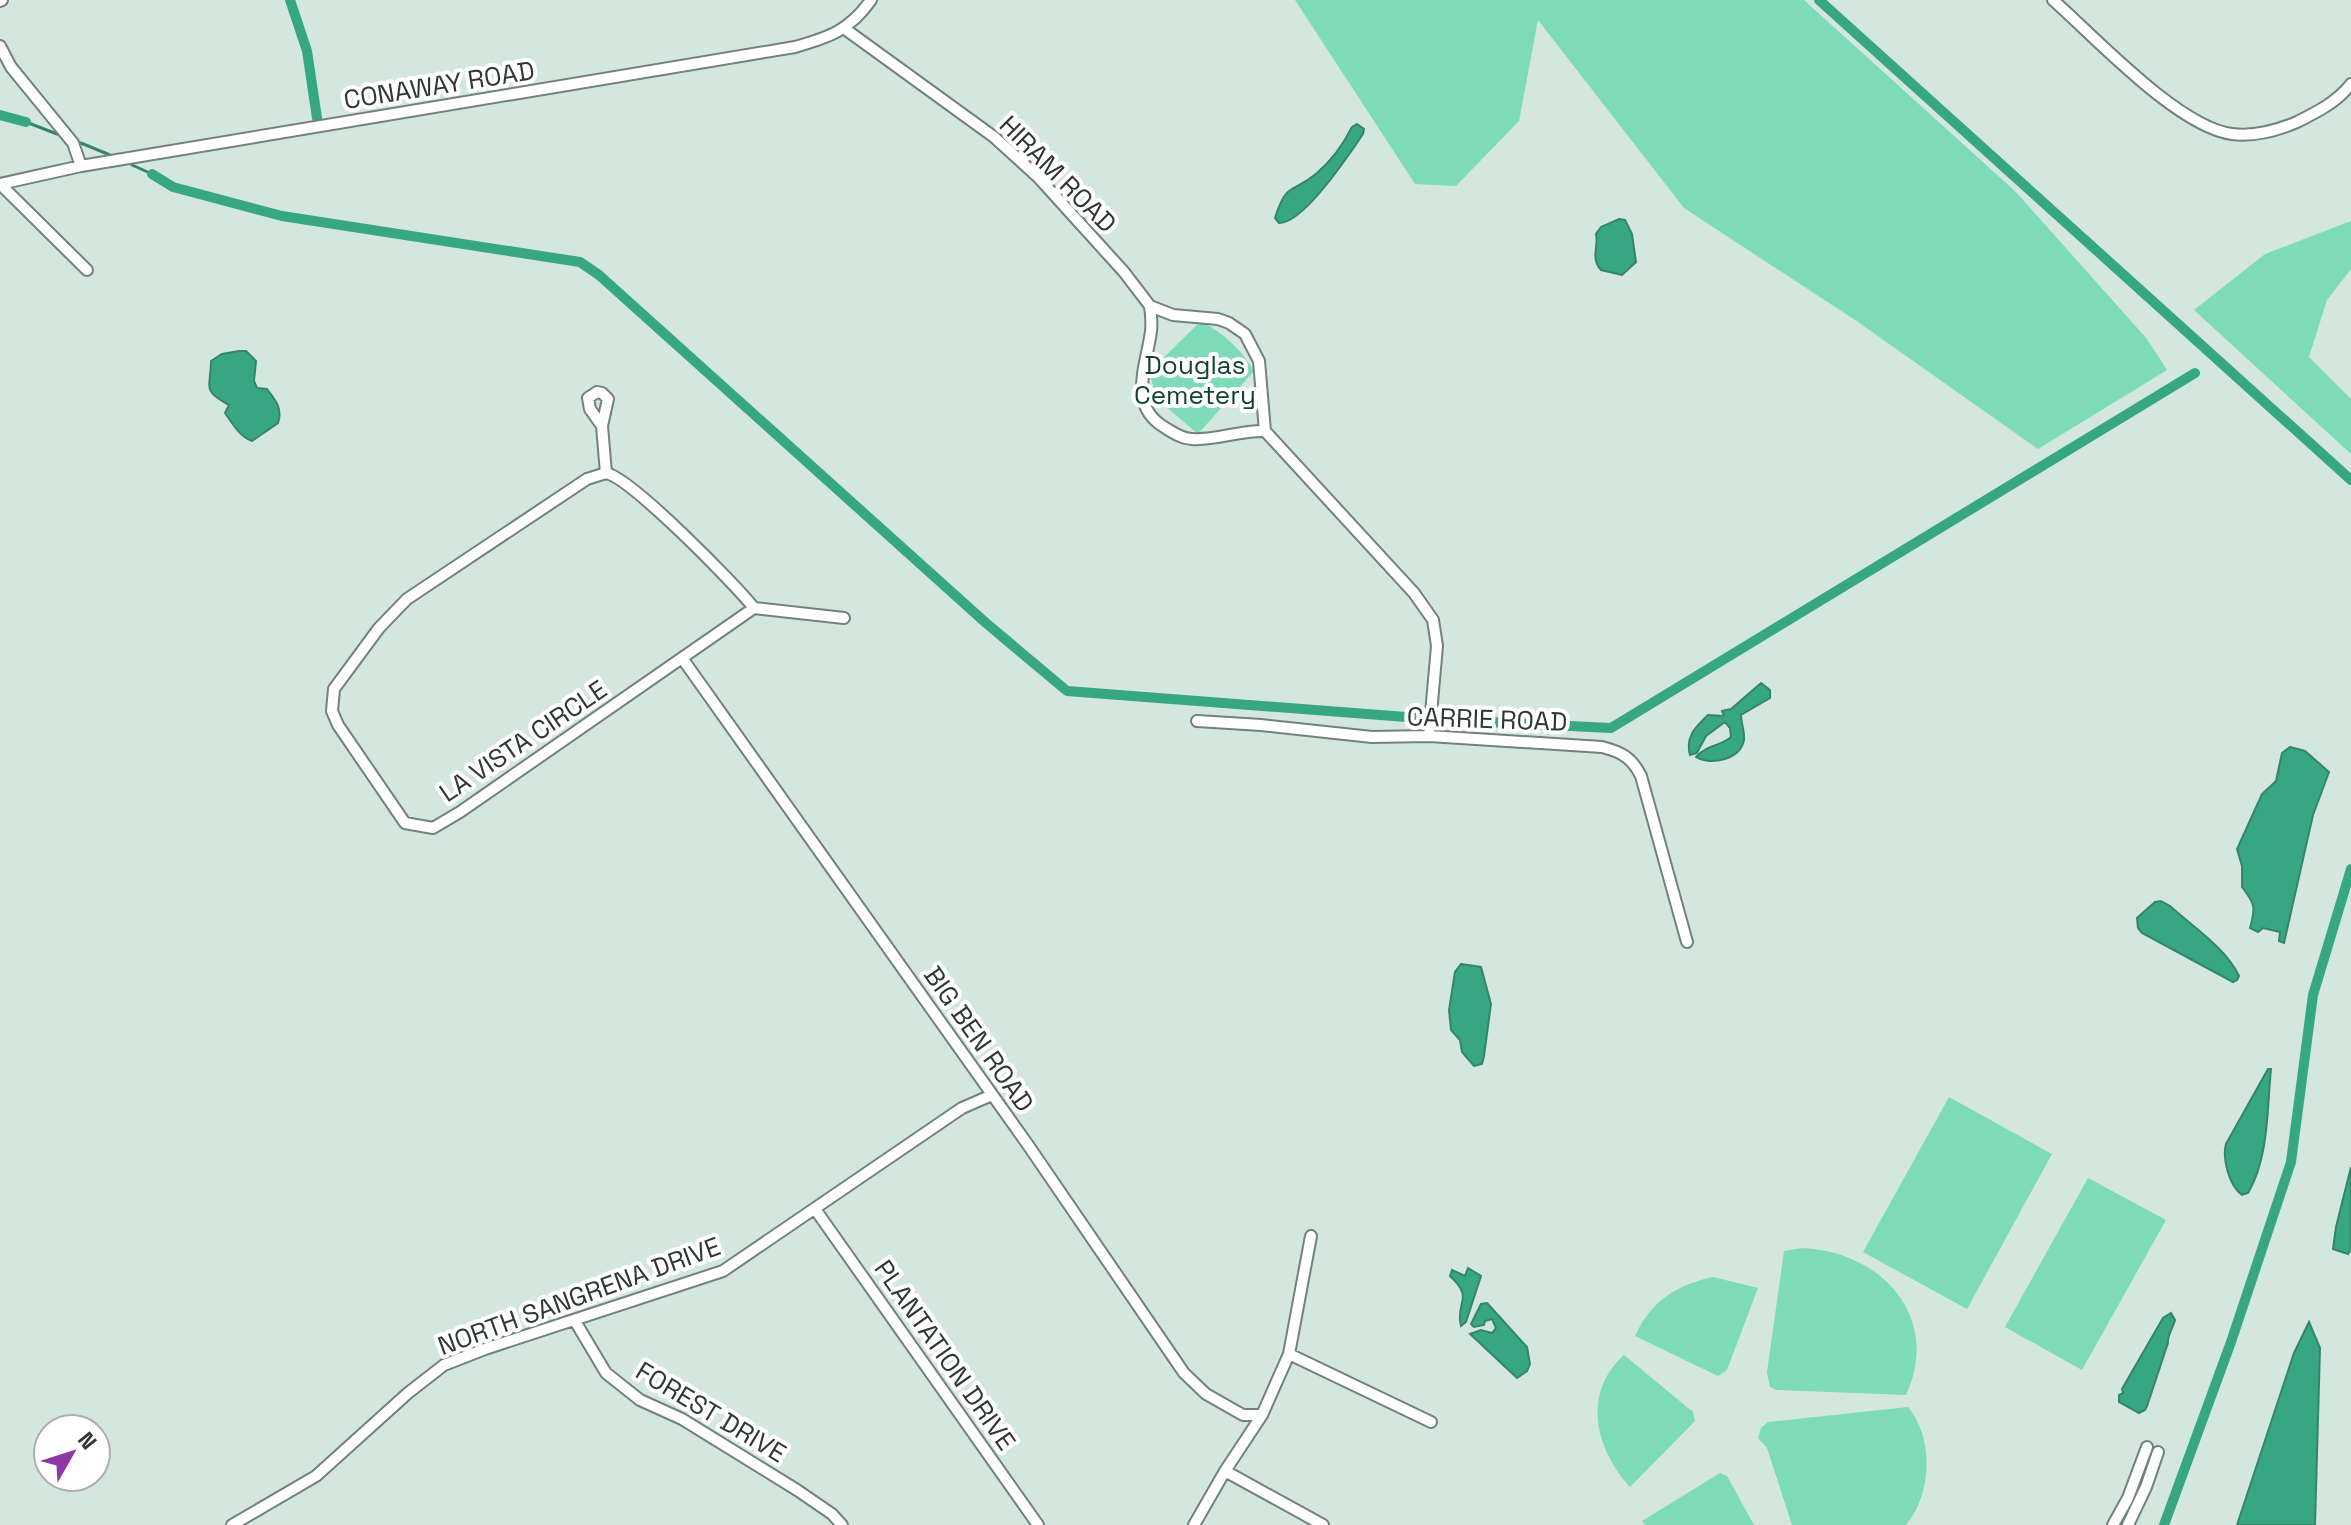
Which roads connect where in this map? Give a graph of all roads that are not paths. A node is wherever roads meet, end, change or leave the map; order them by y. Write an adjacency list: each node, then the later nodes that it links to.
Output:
1 (871, 0): 3 (street, CONAWAY ROAD)
2 (2053, 0): 5 (street)
3 (845, 29): 6 (street, CONAWAY ROAD); 9 (street, HIRAM ROAD)
4 (0, 46): 6 (street)
5 (2349, 92)
6 (81, 166): 7 (street, CONAWAY ROAD)
7 (0, 184): 8 (street)
8 (87, 270)
9 (1150, 306): 11 (street); 11 (street)
10 (602, 426): 12 (street)
11 (1265, 431): 17 (street)
12 (606, 473): 13 (street); 15 (street, LA VISTA CIRCLE)
13 (754, 608): 14 (street); 15 (street, LA VISTA CIRCLE)
14 (844, 618)
15 (682, 658): 19 (street, BIG BEN ROAD)
16 (1197, 721): 17 (street, CARRIE ROAD)
17 (1429, 736): 18 (street, CARRIE ROAD)
18 (1687, 942)
19 (992, 1095): 20 (street, NORTH SANGRENA DRIVE); 24 (street, BIG BEN ROAD)
20 (815, 1209): 22 (street, NORTH SANGRENA DRIVE); 29 (street, PLANTATION DRIVE)
21 (1311, 1236): 23 (street)
22 (575, 1321): 27 (street, NORTH SANGRENA DRIVE); 28 (street, FOREST DRIVE)
23 (1289, 1354): 24 (street); 25 (street)
24 (1262, 1415): 26 (street)
25 (1431, 1422)
26 (1225, 1471): 30 (street); 31 (street)
27 (232, 1525)
28 (842, 1525)
29 (1038, 1525)
30 (1194, 1525)
31 (1323, 1525)
32 (2113, 1525): 33 (street)
33 (2128, 1525)

